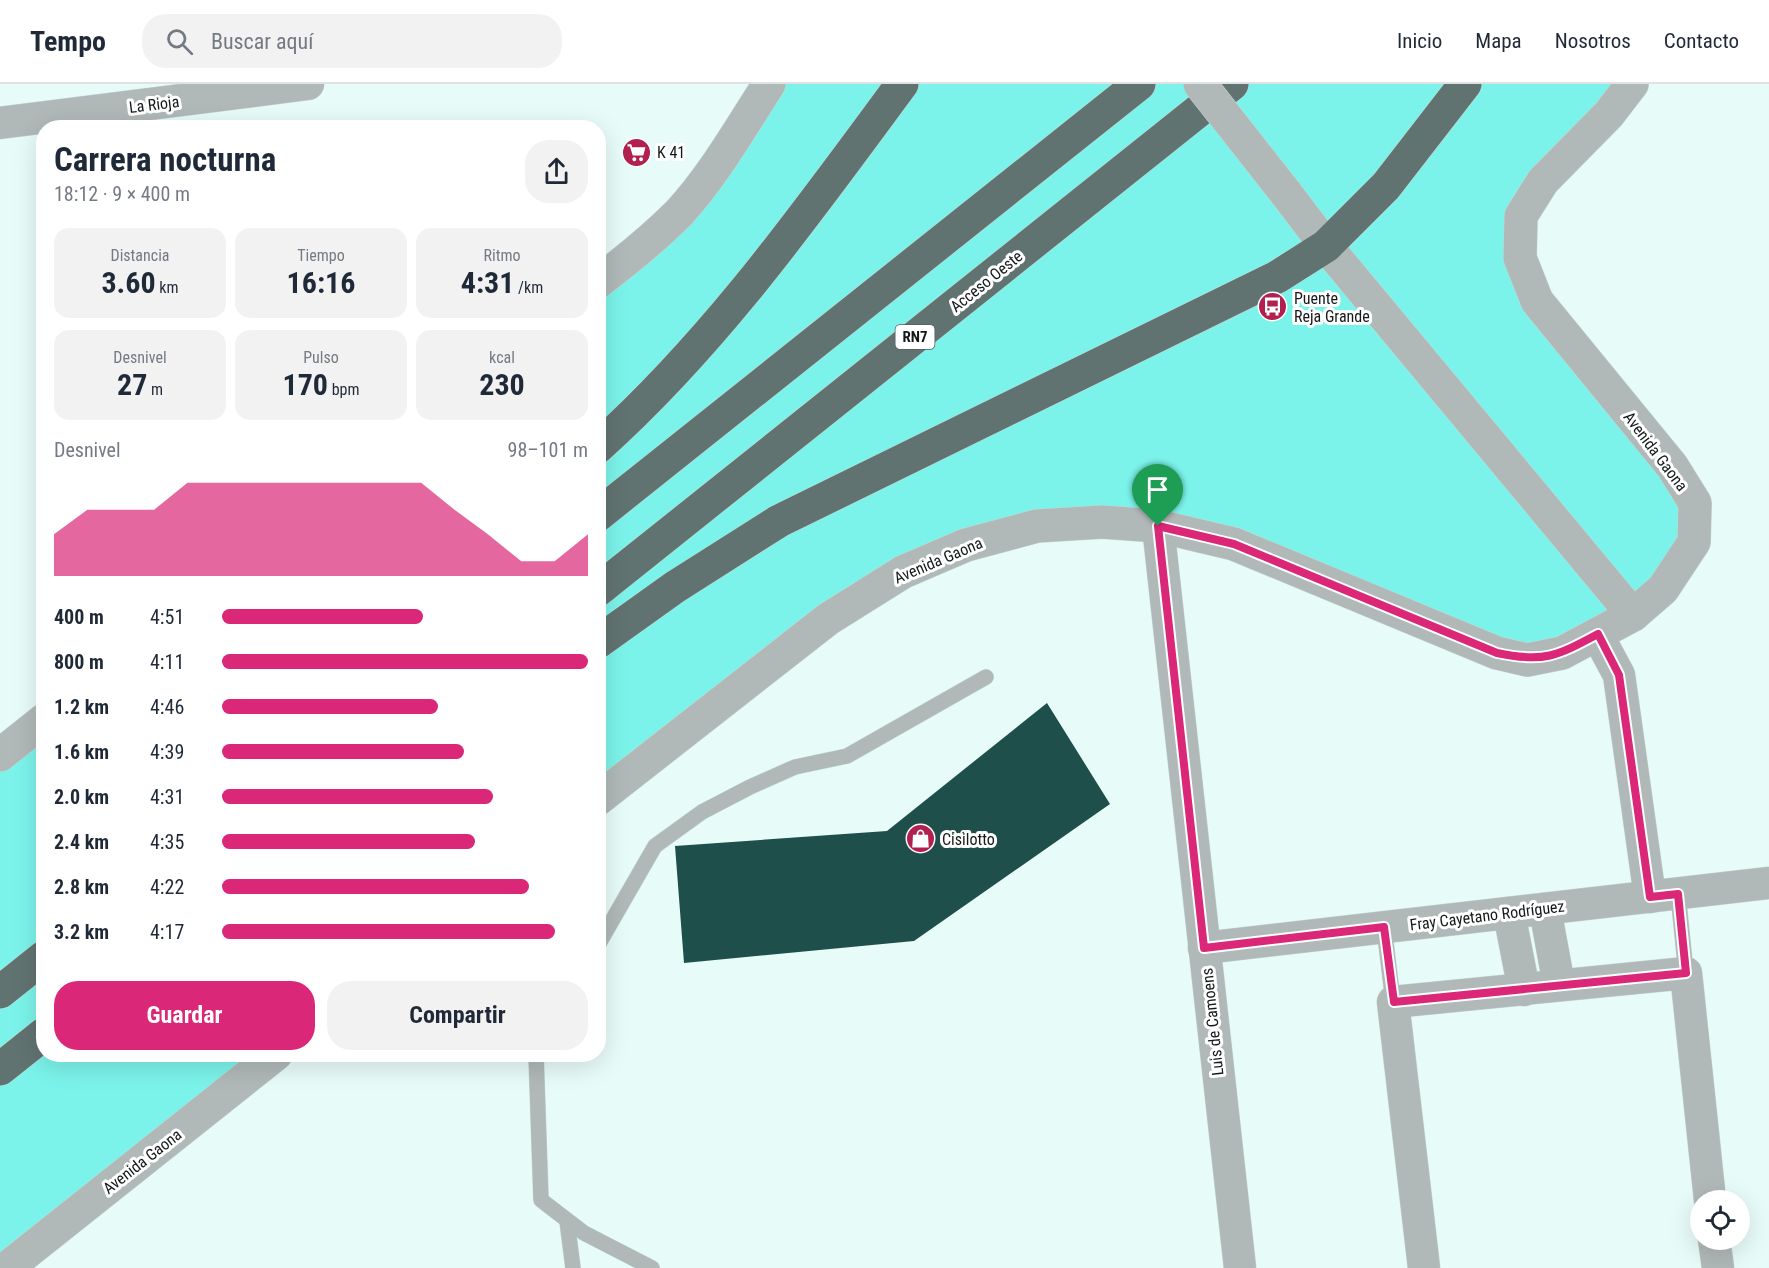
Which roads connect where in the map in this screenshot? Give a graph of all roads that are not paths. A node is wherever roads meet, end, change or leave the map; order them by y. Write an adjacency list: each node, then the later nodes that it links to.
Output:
1 (308, 84): 9 (street, La Rioja)
2 (769, 84): 12 (street)
3 (902, 84): 13 (highway)
4 (1138, 84): 14 (highway)
5 (1200, 84): 11 (street, bridge)
6 (1232, 84): 16 (highway, Acceso Oeste / RN7)
7 (1465, 84): 11 (highway)
8 (1632, 84): 17 (street, Avenida Gaona)
9 (256, 87): 10 (street, La Rioja)
10 (0, 123)
11 (1326, 246): 17 (street); 19 (highway)
12 (606, 276)
13 (606, 440)
14 (606, 509)
15 (1158, 526): 18 (street, Avenida Gaona); 23 (street, Avenida Gaona); 30 (street, Luis de Camoens)
16 (606, 584)
17 (1633, 615): 18 (street, Avenida Gaona)
18 (1598, 634): 25 (street)
19 (606, 636)
20 (986, 677): 29 (lane)
21 (36, 726): 22 (street)
22 (0, 754)
23 (606, 793)
24 (1769, 883): 25 (street, Fray Cayetano Rodríguez)
25 (1664, 895): 26 (street, Fray Cayetano Rodríguez); 31 (lane)
26 (1545, 909): 27 (street, Fray Cayetano Rodríguez); 32 (street)
27 (1509, 913): 28 (street, Fray Cayetano Rodríguez); 33 (street)
28 (1384, 927): 30 (street, Fray Cayetano Rodríguez); 34 (lane)
29 (606, 931)
30 (1204, 948): 45 (street, Luis de Camoens)
31 (1686, 973): 32 (street); 39 (street)
32 (1559, 985): 33 (street)
33 (1524, 990): 34 (street)
34 (1394, 1002): 46 (street)
35 (36, 1040): 38 (highway)
36 (266, 1062): 42 (street, Avenida Gaona)
37 (536, 1062): 40 (lane)
38 (0, 1069)
39 (1709, 1190)
40 (567, 1221): 43 (lane); 44 (lane)
41 (1716, 1250): 47 (street)
42 (7, 1268)
43 (573, 1268)
44 (652, 1268)
45 (1239, 1268)
46 (1424, 1268)
47 (1718, 1268)

